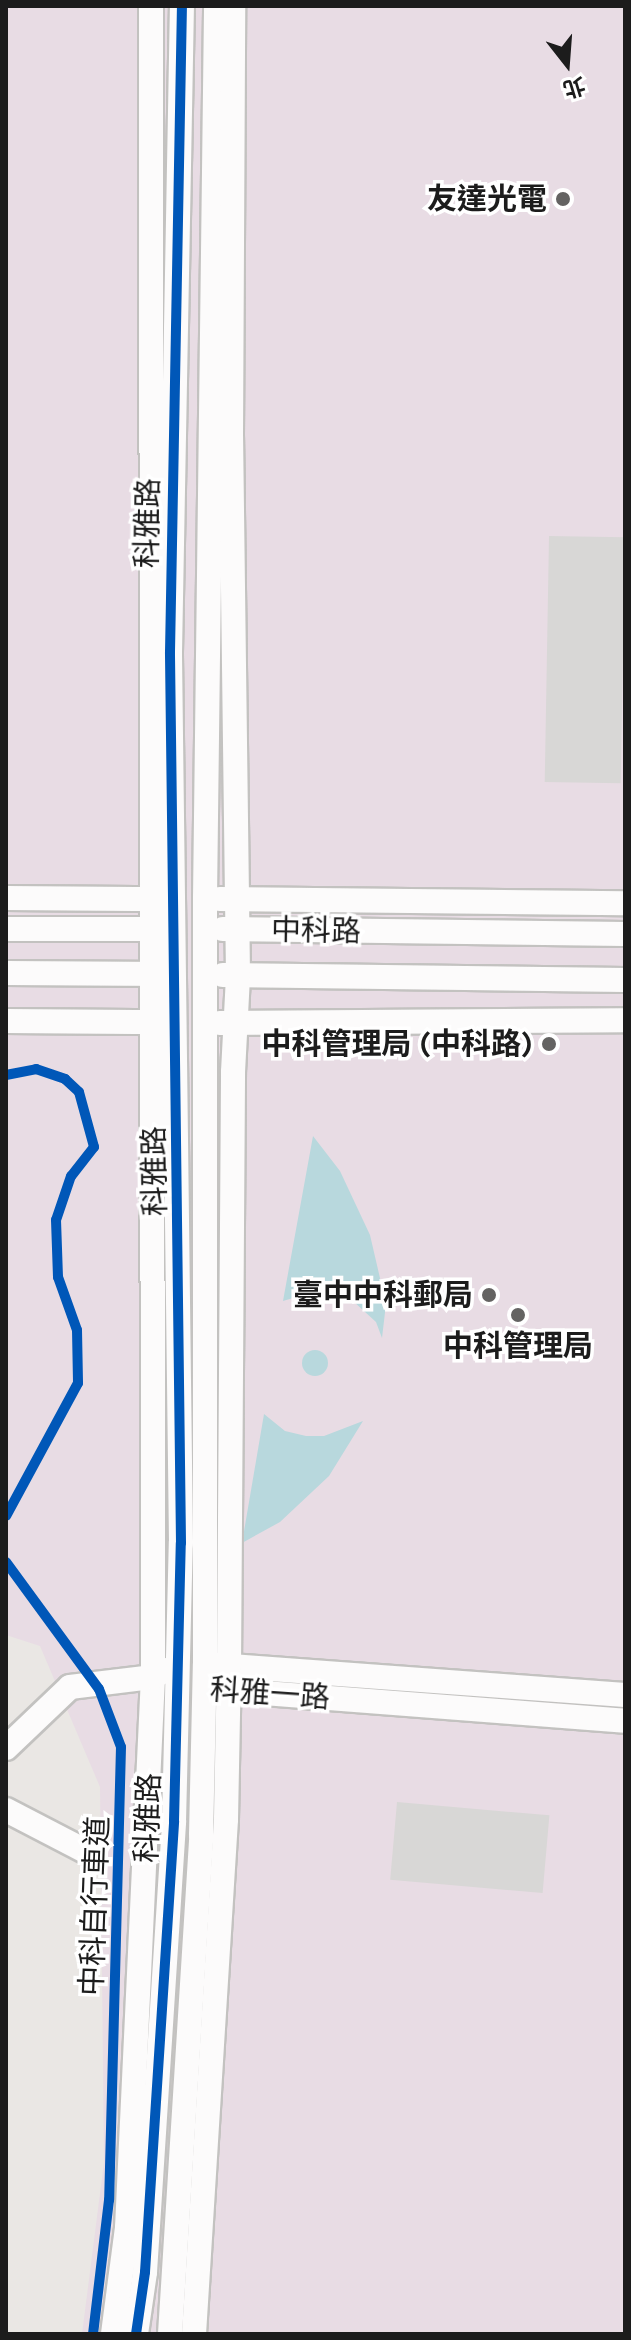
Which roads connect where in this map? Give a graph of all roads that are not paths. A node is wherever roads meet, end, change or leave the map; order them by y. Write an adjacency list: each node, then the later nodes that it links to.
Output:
1 (151, 6): 7 (street, 科雅路)
2 (182, 6): 7 (street, 科雅路)
3 (216, 6): 6 (street, 科雅路)
4 (233, 6): 8 (street)
5 (6, 898): 7 (street, 中科路)
6 (205, 898): 7 (street, 中科路); 8 (street, 中科路); 13 (street, 科雅路)
7 (164, 899): 11 (street, 科雅路)
8 (237, 900): 9 (street, 中科路); 12 (street)
9 (625, 906)
10 (6, 929): 11 (street, 中科路)
11 (165, 929): 13 (street, 中科路); 16 (street, 科雅路); 17 (street, 科雅路)
12 (238, 929): 13 (street, 中科路); 14 (street, 中科路); 19 (street)
13 (205, 930): 18 (street, 科雅路)
14 (625, 934)
15 (6, 973): 16 (street, 中科路)
16 (152, 973): 17 (street, 中科路); 23 (street, 科雅路)
17 (177, 974): 18 (street, 中科路); 23 (street, 科雅路)
18 (205, 975): 19 (street, 中科路); 24 (street, 科雅路)
19 (238, 975): 20 (street, 中科路); 25 (street)
20 (625, 980)
21 (625, 1020): 25 (street)
22 (6, 1021): 23 (street)
23 (165, 1022): 24 (street); 27 (street, 科雅路); 28 (street, 科雅路)
24 (206, 1023): 25 (street); 26 (street, 科雅路)
25 (237, 1024): 29 (street)
26 (205, 1664): 28 (street, 科雅一路); 29 (street, 科雅一路); 30 (street, 科雅路)
27 (153, 1677): 28 (street, 科雅一路); 33 (street); 36 (street, 科雅路)
28 (176, 1677): 30 (street, 科雅一路); 37 (street, 科雅路)
29 (229, 1679): 30 (street, 科雅一路); 31 (street, 科雅一路); 32 (street, 科雅一路); 39 (street)
30 (203, 1689): 38 (street, 科雅路)
31 (625, 1695)
32 (625, 1721)
33 (6, 1748)
34 (6, 1810): 35 (street)
35 (87, 1852)
36 (113, 2334)
37 (136, 2334)
38 (170, 2334)
39 (194, 2334)

